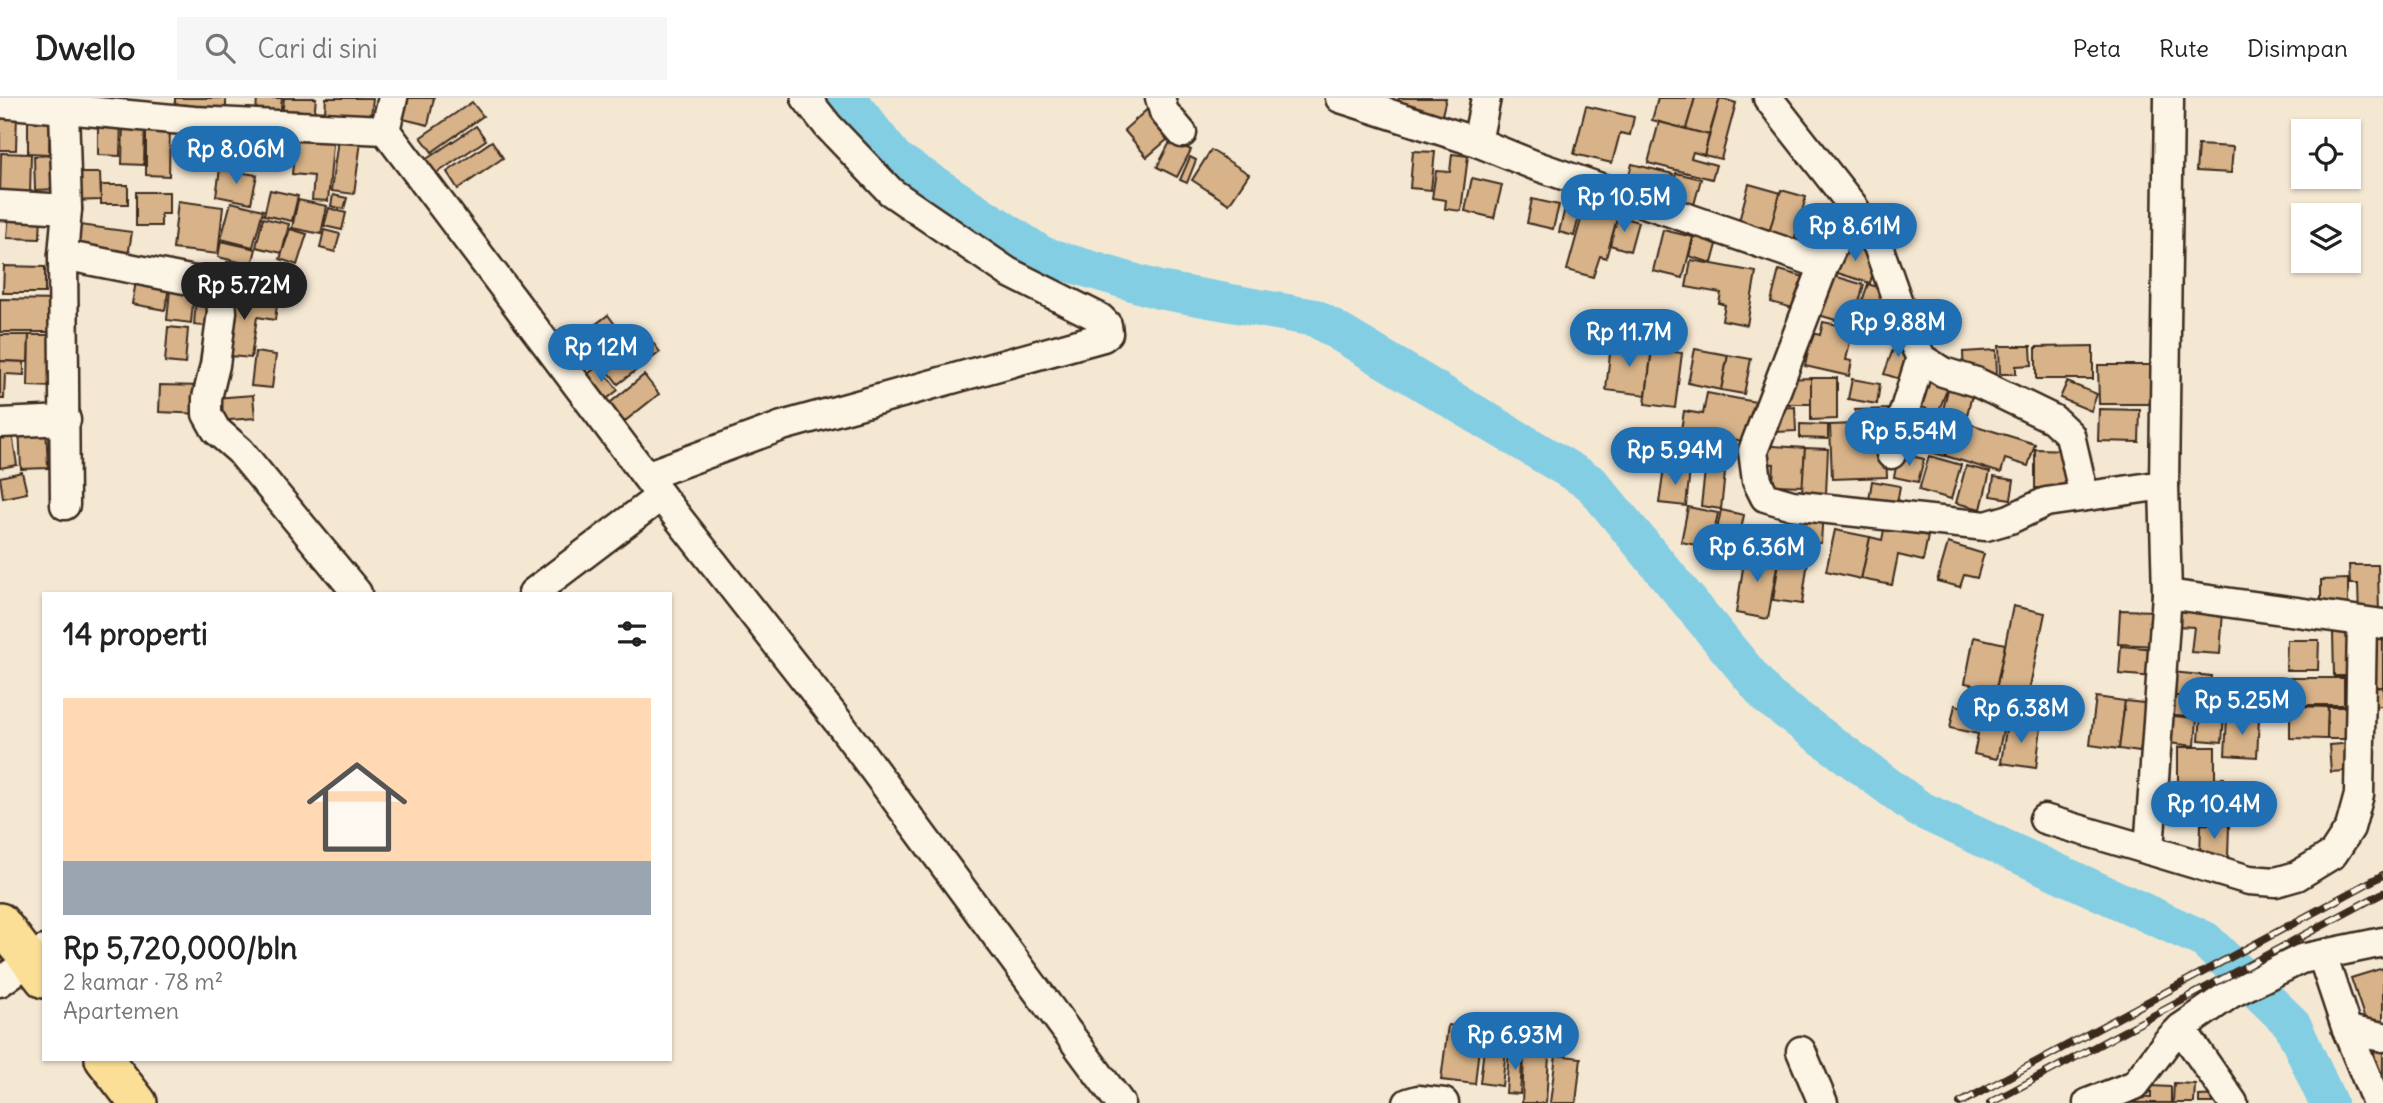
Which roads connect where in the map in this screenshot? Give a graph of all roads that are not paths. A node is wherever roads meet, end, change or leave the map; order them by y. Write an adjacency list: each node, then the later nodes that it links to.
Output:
1 (393, 98): 10 (street)
2 (806, 98): 23 (street)
3 (1160, 98): 11 (street)
4 (1340, 98): 12 (street)
5 (1486, 98): 12 (street)
6 (1769, 98): 14 (street)
7 (2169, 98): 22 (street)
8 (0, 103): 9 (street)
9 (64, 108): 10 (street); 15 (street)
10 (385, 130): 23 (street)
11 (1182, 133)
12 (1477, 142): 17 (street)
13 (0, 205): 15 (street)
14 (1852, 205): 17 (street); 18 (street)
15 (66, 209): 16 (street)
16 (63, 255): 19 (street); 26 (street)
17 (1824, 265): 24 (street)
18 (1921, 358): 21 (street); 24 (street)
19 (66, 420): 20 (street); 25 (street)
20 (0, 423)
21 (1891, 454)
22 (2164, 485): 24 (street); 28 (street)
23 (654, 486): 27 (street); 43 (street)
24 (2084, 496)
25 (65, 505)
26 (356, 592)
27 (534, 592)
28 (2167, 594): 29 (street); 31 (street)
29 (2372, 623): 31 (street)
30 (2043, 819): 31 (street)
31 (2149, 850)
32 (0, 922): 35 (main road)
33 (2383, 942): 34 (street)
34 (2312, 957): 37 (street); 38 (street)
35 (39, 963): 36 (street)
36 (0, 982)
37 (2181, 1028): 47 (street); 48 (street)
38 (2347, 1030): 39 (street); 49 (street)
39 (2383, 1037)
40 (1801, 1051): 46 (street)
41 (106, 1061): 42 (main road)
42 (138, 1103)
43 (1120, 1103)
44 (1408, 1103): 45 (street)
45 (1444, 1103)
46 (1823, 1103)
47 (2088, 1103)
48 (2233, 1103)
49 (2377, 1103)

